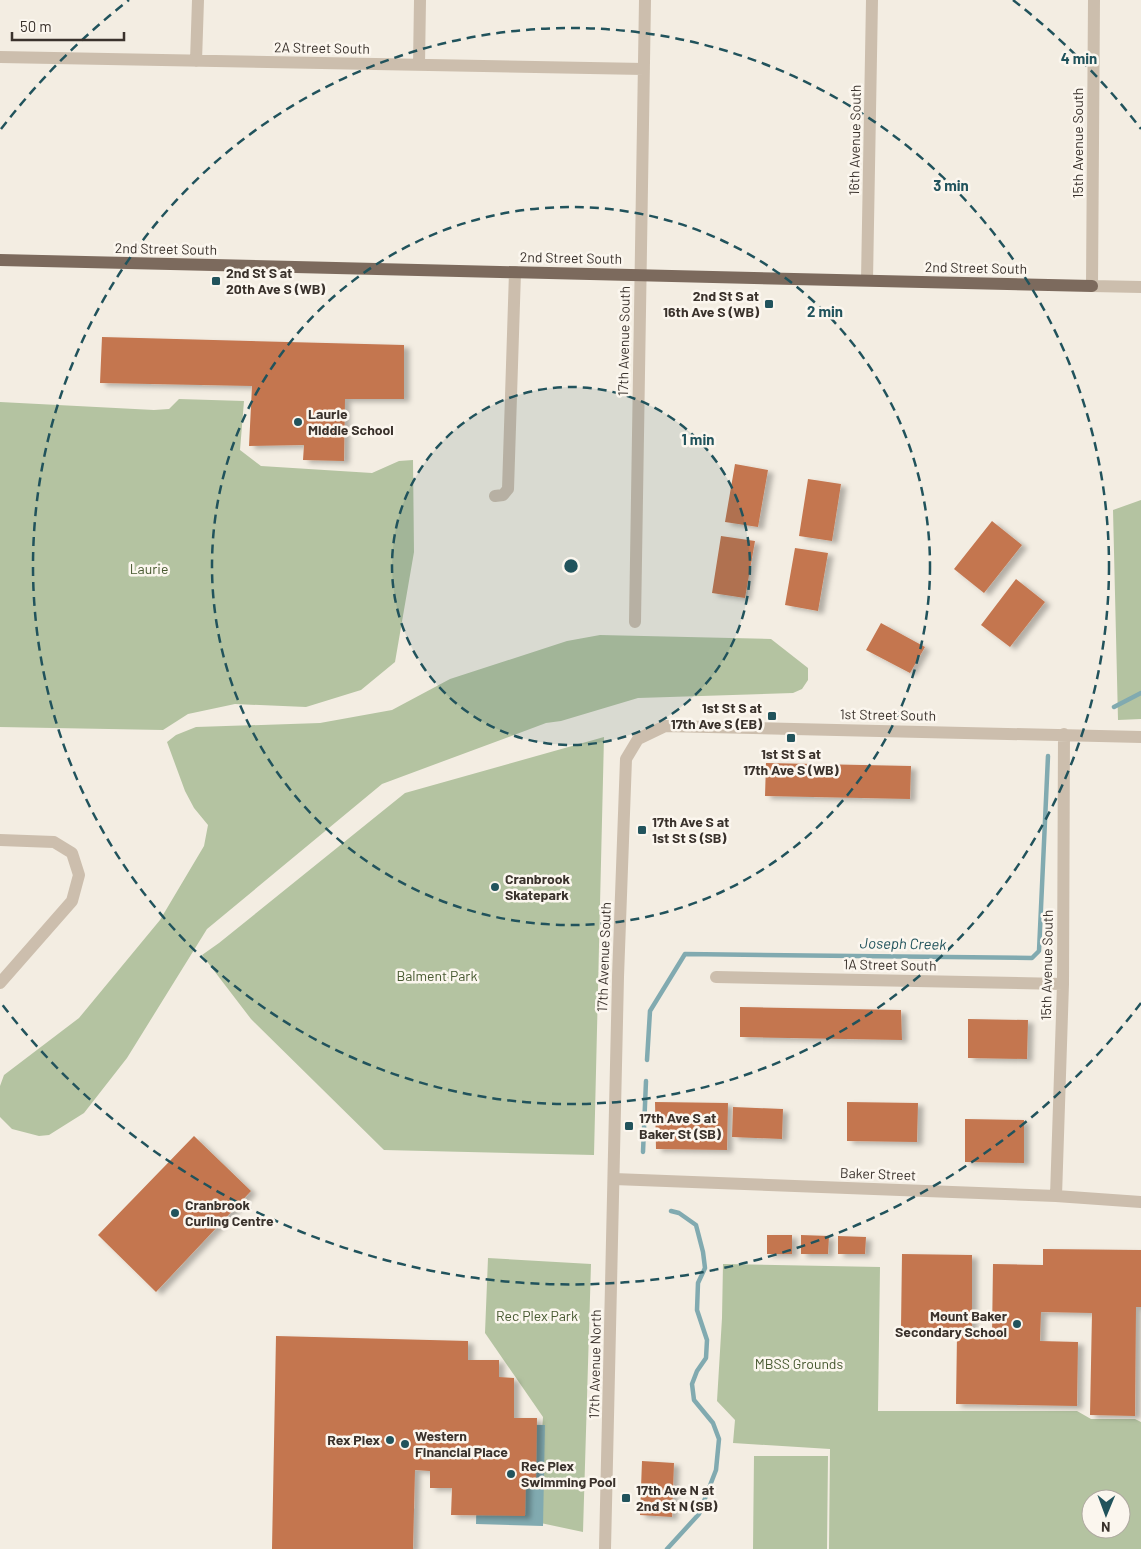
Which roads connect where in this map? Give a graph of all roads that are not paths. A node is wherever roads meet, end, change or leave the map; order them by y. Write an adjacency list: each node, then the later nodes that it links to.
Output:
1 (198, 0): 7 (street)
2 (420, 0): 8 (street)
3 (645, 0): 9 (street, 17th Avenue South)
4 (872, 0): 13 (street, 16th Avenue South)
5 (1094, 0): 14 (street, 15th Avenue South)
6 (0, 57): 7 (street, 2A Street South)
7 (196, 61): 8 (street, 2A Street South)
8 (419, 65): 9 (street, 2A Street South)
9 (644, 69): 12 (street, 17th Avenue South)
10 (0, 260): 11 (main road, 2nd Street South)
11 (515, 272): 12 (main road, 2nd Street South); 16 (street)
12 (640, 275): 13 (main road, 2nd Street South); 17 (street, 17th Avenue South)
13 (867, 280): 14 (main road, 2nd Street South)
14 (1092, 286): 15 (street, 2nd Street South)
15 (1141, 287)
16 (495, 496)
17 (635, 622)
18 (1064, 734): 19 (street, 1st Street South); 20 (street, 1st Street South); 24 (street, 15th Avenue South)
19 (1141, 737)
20 (638, 739): 25 (street, 17th Avenue South)
21 (0, 840): 23 (street)
22 (716, 977): 24 (street, 1A Street South)
23 (0, 982)
24 (1063, 984): 26 (street, 15th Avenue South)
25 (614, 1179): 26 (street, Baker Street); 28 (street, 17th Avenue North)
26 (1056, 1196): 27 (street, Baker Street)
27 (1141, 1202)
28 (605, 1549)

